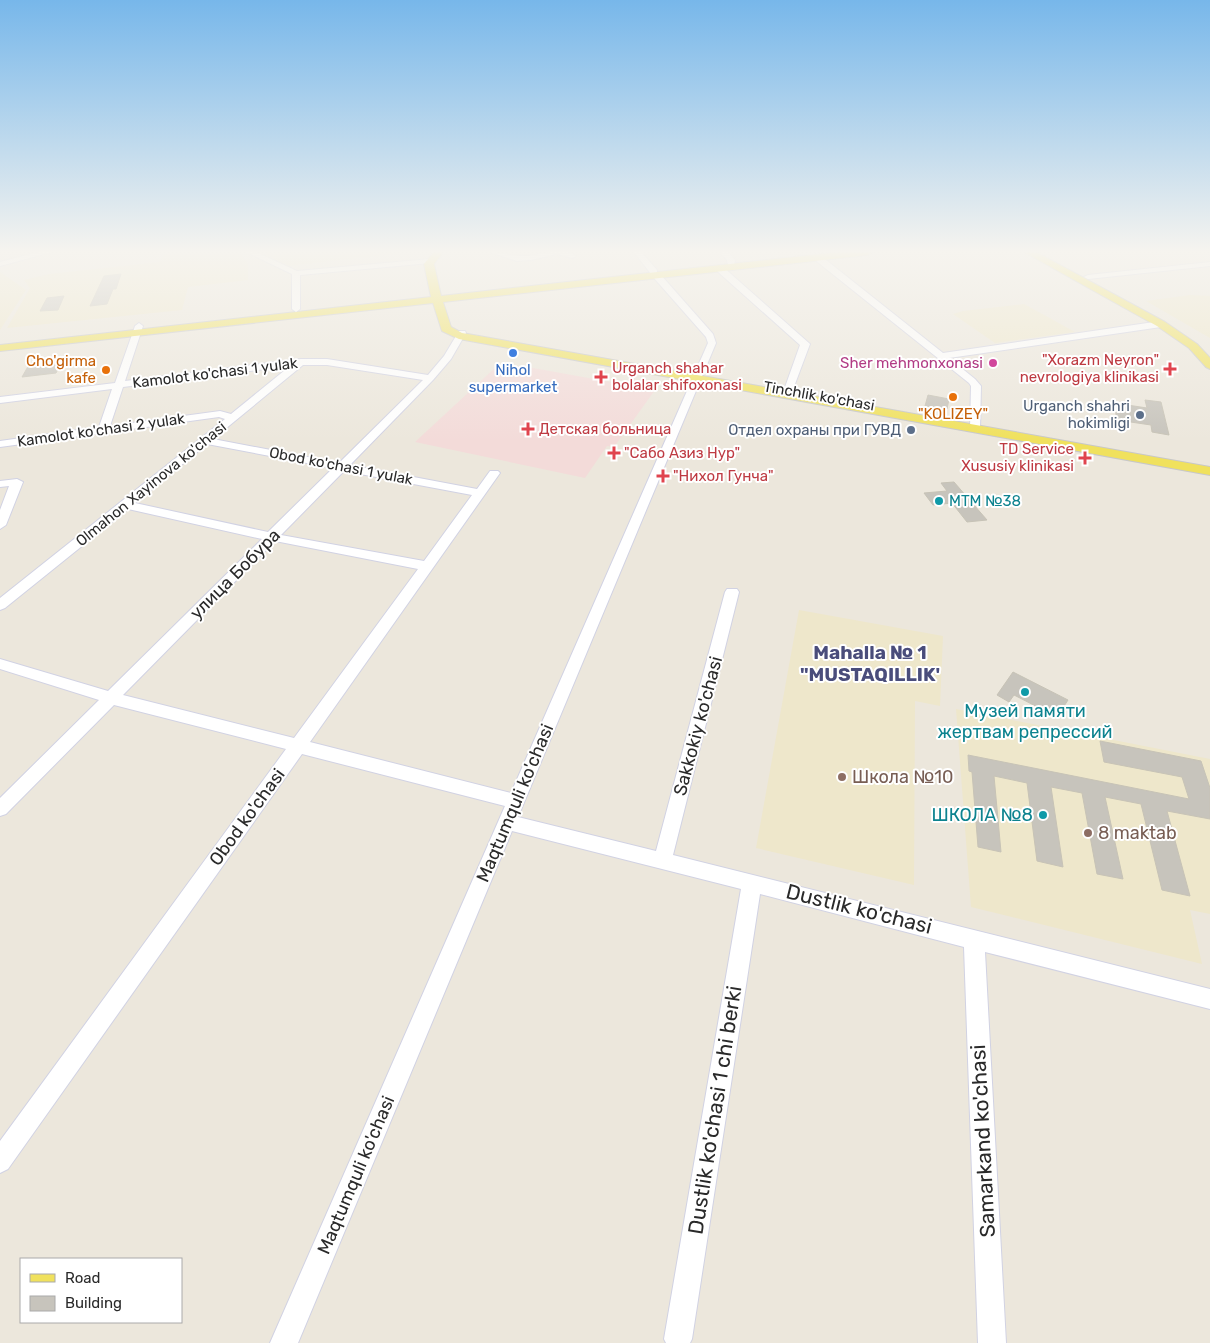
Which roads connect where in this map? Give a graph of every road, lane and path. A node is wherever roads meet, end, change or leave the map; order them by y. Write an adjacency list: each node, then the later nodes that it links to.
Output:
1 (251, 315): 10 (main road)
2 (272, 315): 10 (main road)
3 (446, 315): 11 (main road)
4 (692, 315): 18 (street, Maqtumquli ko'chasi)
5 (772, 315): 21 (street)
6 (889, 315): 15 (street)
7 (1148, 315): 9 (main road)
8 (1152, 315): 14 (main road)
9 (1161, 324): 15 (street); 17 (main road)
10 (137, 329): 12 (main road); 13 (main road); 20 (street)
11 (460, 335): 18 (main road, Tinchlik ko'chasi); 19 (street, улица Бобура)
12 (0, 341)
13 (0, 348)
14 (1210, 349)
15 (941, 356): 24 (street)
16 (301, 362): 19 (street, Kamolot ko'chasi 1 yulak); 20 (street, Kamolot ko'chasi 1 yulak); 23 (street, Olmahon Xayinova ko'chasi)
17 (1210, 365)
18 (697, 377): 21 (main road, Tinchlik ko'chasi); 24 (main road, Tinchlik ko'chasi); 43 (street, Maqtumquli ko'chasi)
19 (430, 378): 29 (street, улица Бобура)
20 (119, 386): 22 (street, Kamolot ko'chasi 1 yulak); 25 (street)
21 (789, 390): 24 (main road, Tinchlik ko'chasi)
22 (0, 400)
23 (231, 418): 25 (street, Kamolot ko'chasi 2 yulak); 26 (street, Olmahon Xayinova ko'chasi)
24 (976, 426): 28 (main road, Tinchlik ko'chasi); 30 (main road, Tinchlik ko'chasi)
25 (103, 430): 27 (street, Kamolot ko'chasi 2 yulak)
26 (203, 440): 29 (street, Obod ko'chasi 1 yulak); 34 (street, Olmahon Xayinova ko'chasi)
27 (0, 444)
28 (1210, 465)
29 (342, 466): 33 (street, Obod ko'chasi 1 yulak); 36 (street, улица Бобура)
30 (1210, 470)
31 (494, 473): 33 (street, Obod ko'chasi)
32 (0, 484): 35 (street)
33 (479, 493): 37 (street, Obod ko'chasi)
34 (128, 505): 36 (street); 39 (street, Olmahon Xayinova ko'chasi)
35 (0, 525)
36 (272, 536): 37 (street); 41 (street, улица Бобура)
37 (426, 566): 42 (street, Obod ko'chasi)
38 (732, 592): 46 (street, Sakkokiy ko'chasi)
39 (0, 605)
40 (0, 664): 41 (street)
41 (111, 698): 42 (street); 44 (street, улица Бобура)
42 (298, 745): 43 (street); 50 (street, Obod ko'chasi)
43 (516, 802): 45 (street, Maqtumquli ko'chasi)
44 (0, 809)
45 (508, 822): 46 (street, Dustlik ko'chasi); 52 (street, Maqtumquli ko'chasi)
46 (663, 859): 47 (street, Dustlik ko'chasi)
47 (752, 882): 48 (street, Dustlik ko'chasi); 51 (street, Dustlik ko'chasi 1 chi berki)
48 (974, 939): 49 (street, Dustlik ko'chasi); 53 (street, Samarkand ko'chasi)
49 (1210, 999)
50 (0, 1162)
51 (678, 1339)
52 (284, 1343)
53 (992, 1343)

